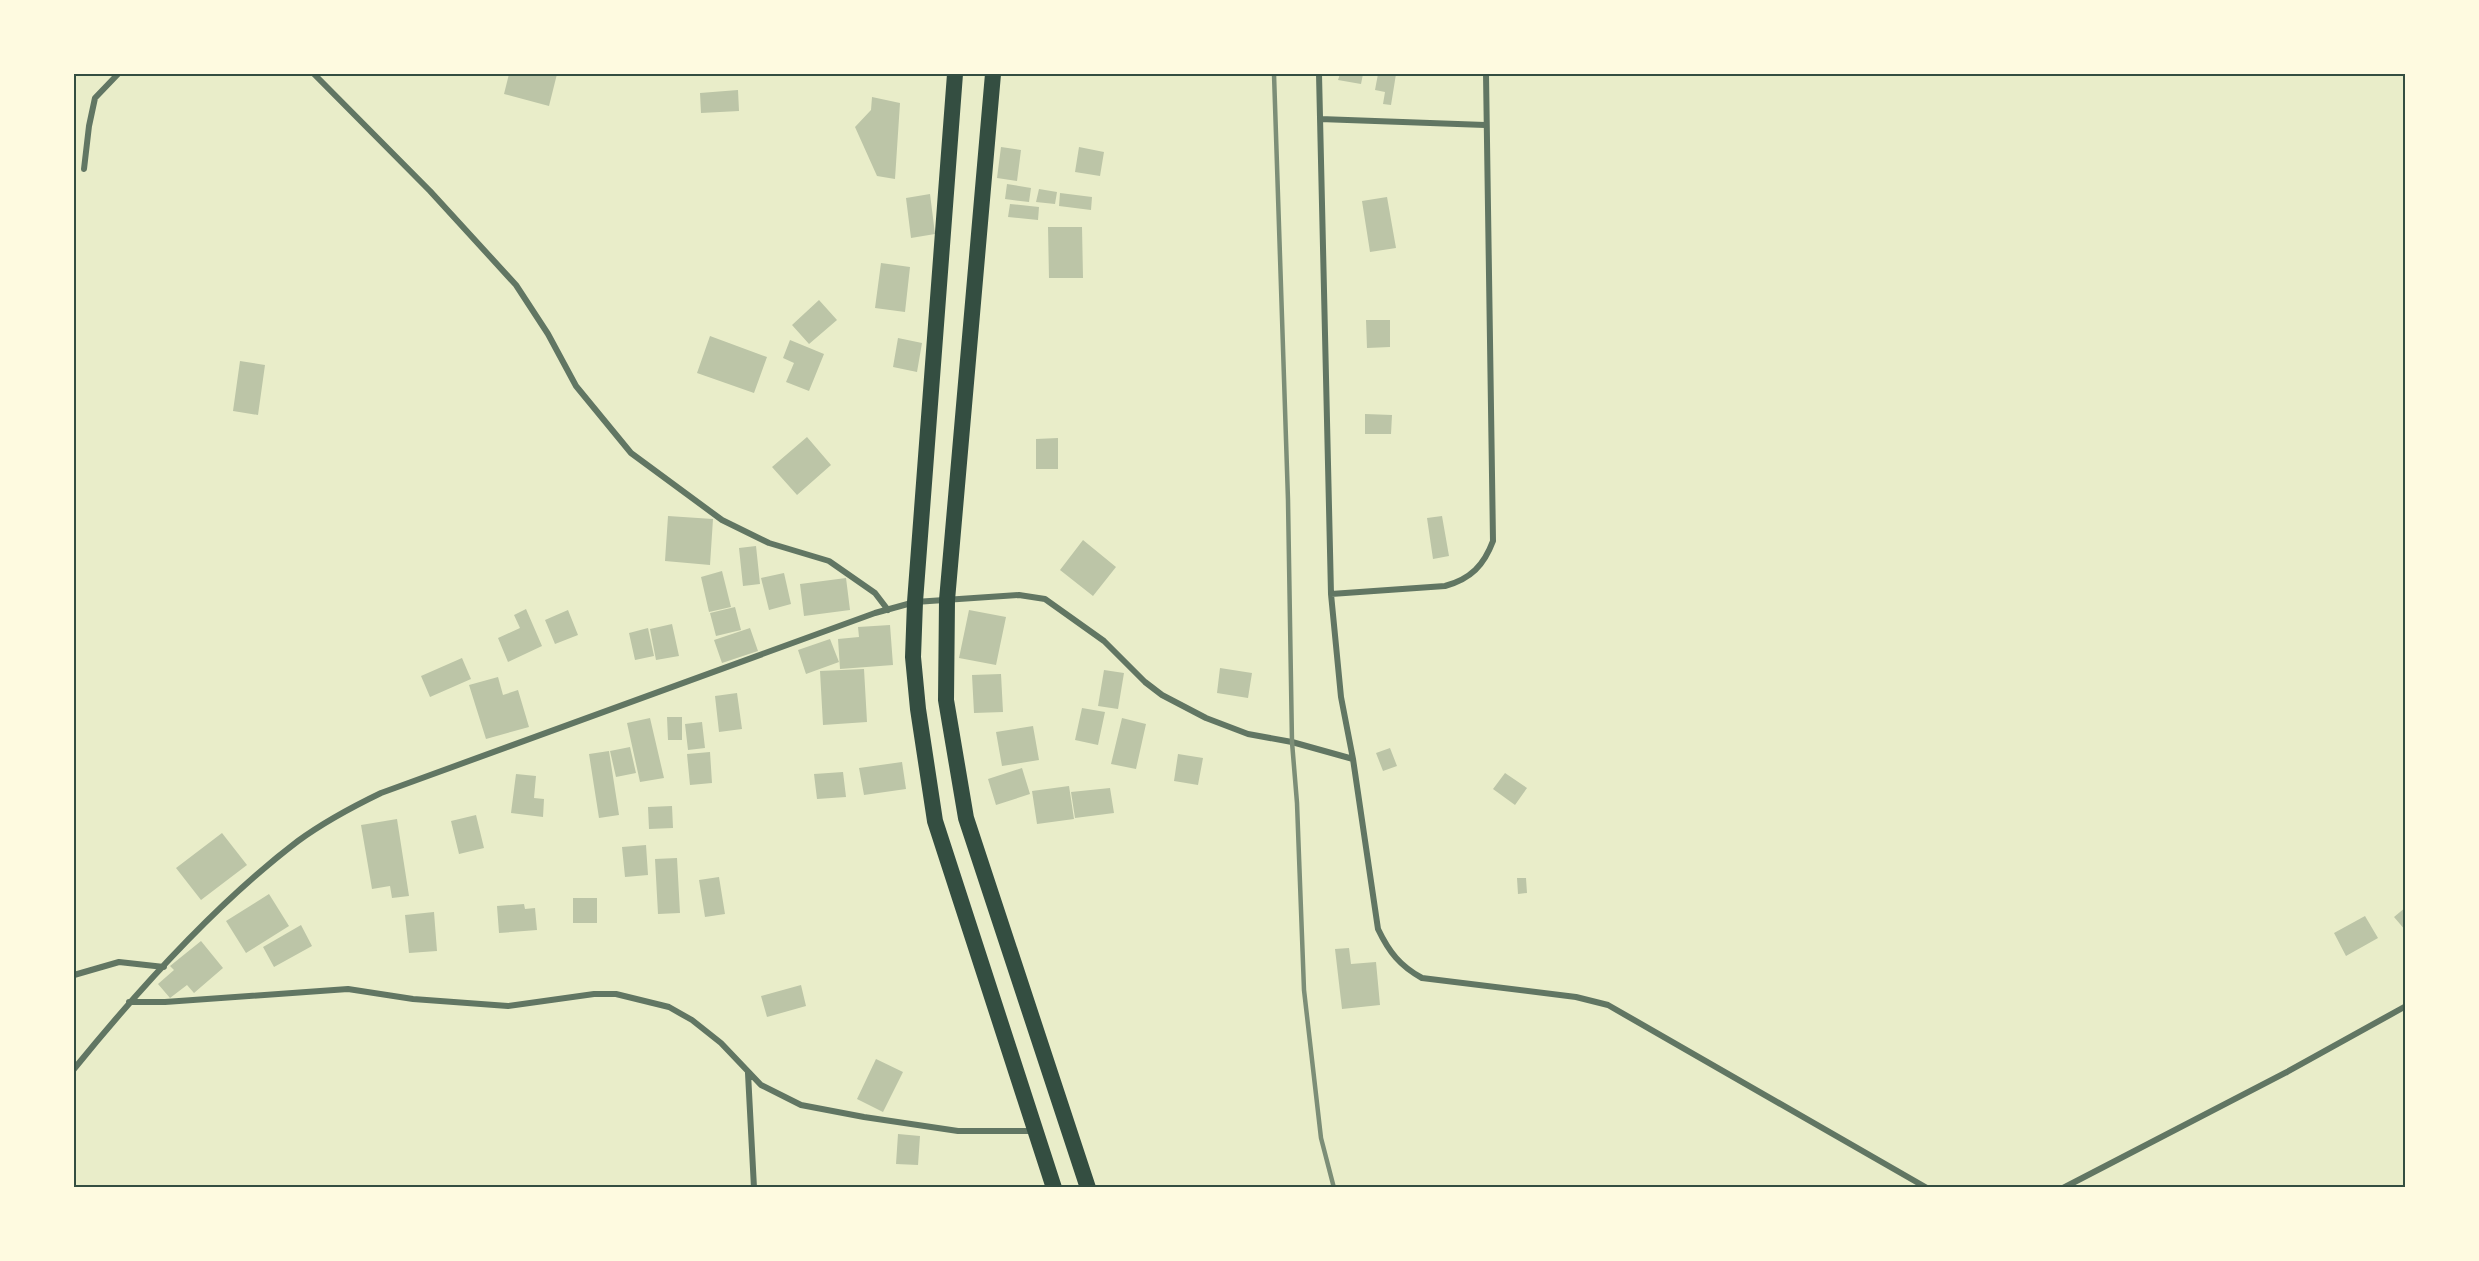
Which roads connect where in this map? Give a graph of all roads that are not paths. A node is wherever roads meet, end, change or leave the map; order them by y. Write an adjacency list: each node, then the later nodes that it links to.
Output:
1 (118, 74): 9 (street)
2 (314, 74): 13 (street)
3 (955, 74): 12 (highway)
4 (993, 74): 11 (highway)
5 (1319, 74): 7 (street)
6 (1486, 74): 8 (street)
7 (1320, 119): 8 (street); 10 (street)
8 (1485, 125): 10 (street)
9 (84, 169)
10 (1331, 594): 14 (street)
11 (947, 600): 12 (street); 14 (street); 24 (highway)
12 (915, 602): 13 (street); 21 (highway)
13 (888, 610): 15 (street)
14 (1353, 759): 25 (street)
15 (164, 967): 16 (street); 17 (street)
16 (74, 975)
17 (129, 1002): 19 (street); 20 (street)
18 (2406, 1006): 26 (street)
19 (74, 1069)
20 (748, 1073): 21 (street); 22 (street)
21 (1035, 1131): 23 (highway)
22 (754, 1188)
23 (1054, 1188)
24 (1088, 1188)
25 (1927, 1188)
26 (2063, 1188)

